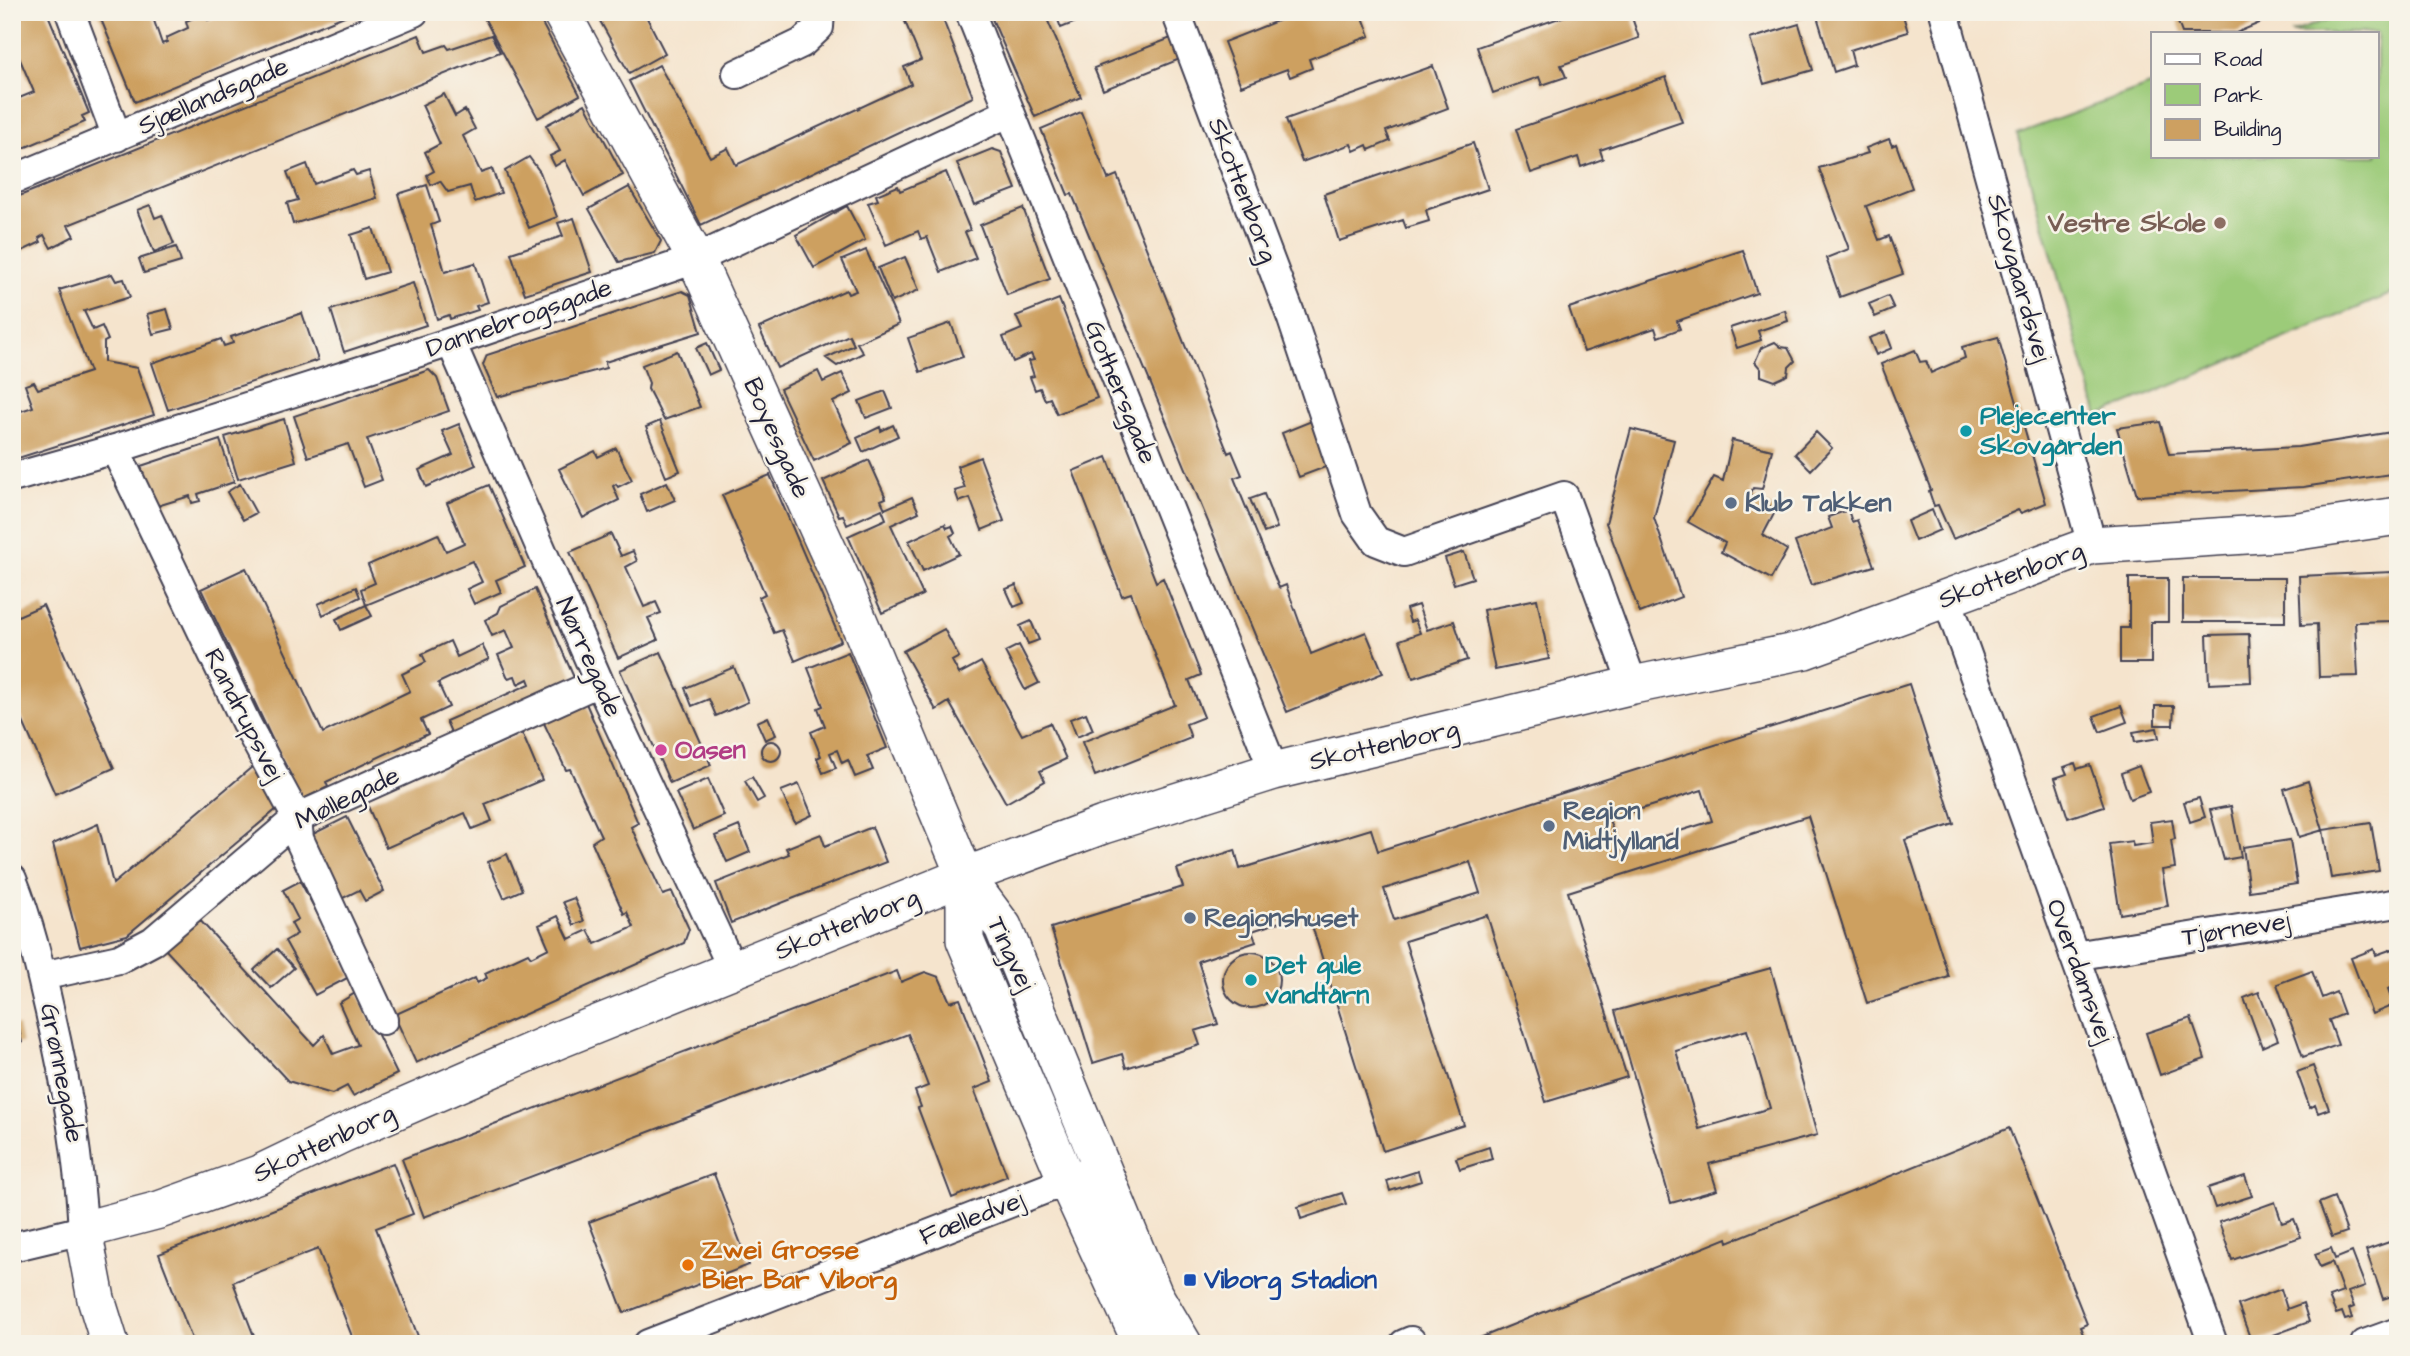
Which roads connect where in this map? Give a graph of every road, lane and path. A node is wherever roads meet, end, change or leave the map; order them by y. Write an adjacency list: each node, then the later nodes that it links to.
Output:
1 (70, 12): 10 (street)
2 (414, 12): 10 (street, Sjællandsgade)
3 (561, 12): 12 (street, Boyesgade)
4 (820, 12): 8 (street)
5 (970, 12): 9 (street, Gothersgade)
6 (1176, 12): 20 (street, Skottenborg)
7 (1944, 12): 17 (street, Skovgaardsvej)
8 (737, 74)
9 (1008, 113): 12 (street, Dannebrogsgade); 21 (street, Gothersgade)
10 (117, 137): 11 (street, Sjællandsgade)
11 (12, 180)
12 (696, 259): 13 (street, Dannebrogsgade); 23 (street, Boyesgade)
13 (451, 342): 14 (street, Dannebrogsgade); 19 (street, Nørregade)
14 (116, 449): 15 (street, Dannebrogsgade); 22 (street, Randrupsvej)
15 (12, 478)
16 (2398, 516): 17 (street, Skottenborg)
17 (2092, 545): 18 (street, Skottenborg)
18 (1947, 599): 20 (street, Skottenborg); 26 (street, Overdamsvej)
19 (599, 682): 22 (street, Møllegade); 27 (street, Nørregade)
20 (1633, 685): 21 (street, Skottenborg)
21 (1274, 771): 23 (street, Skottenborg)
22 (297, 818): 28 (street, Møllegade); 29 (street, Randrupsvej)
23 (965, 876): 27 (street, Skottenborg); 30 (street, Tingvej)
24 (12, 879): 28 (street, Grønnegade)
25 (2398, 903): 26 (street, Tjørnevej)
26 (2074, 956): 39 (street, Overdamsvej)
27 (733, 970): 31 (street, Skottenborg)
28 (42, 976): 31 (street, Grønnegade)
29 (383, 1020)
30 (1083, 1174): 34 (street, Fælledvej); 37 (street, Tingvej); 38 (street, Tingvej)
31 (83, 1230): 32 (street); 35 (street)
32 (12, 1247)
33 (2398, 1332): 40 (street)
34 (691, 1336): 36 (street, Fælledvej)
35 (110, 1344)
36 (648, 1344)
37 (1142, 1344)
38 (1183, 1344)
39 (2213, 1344)
40 (2365, 1344)

